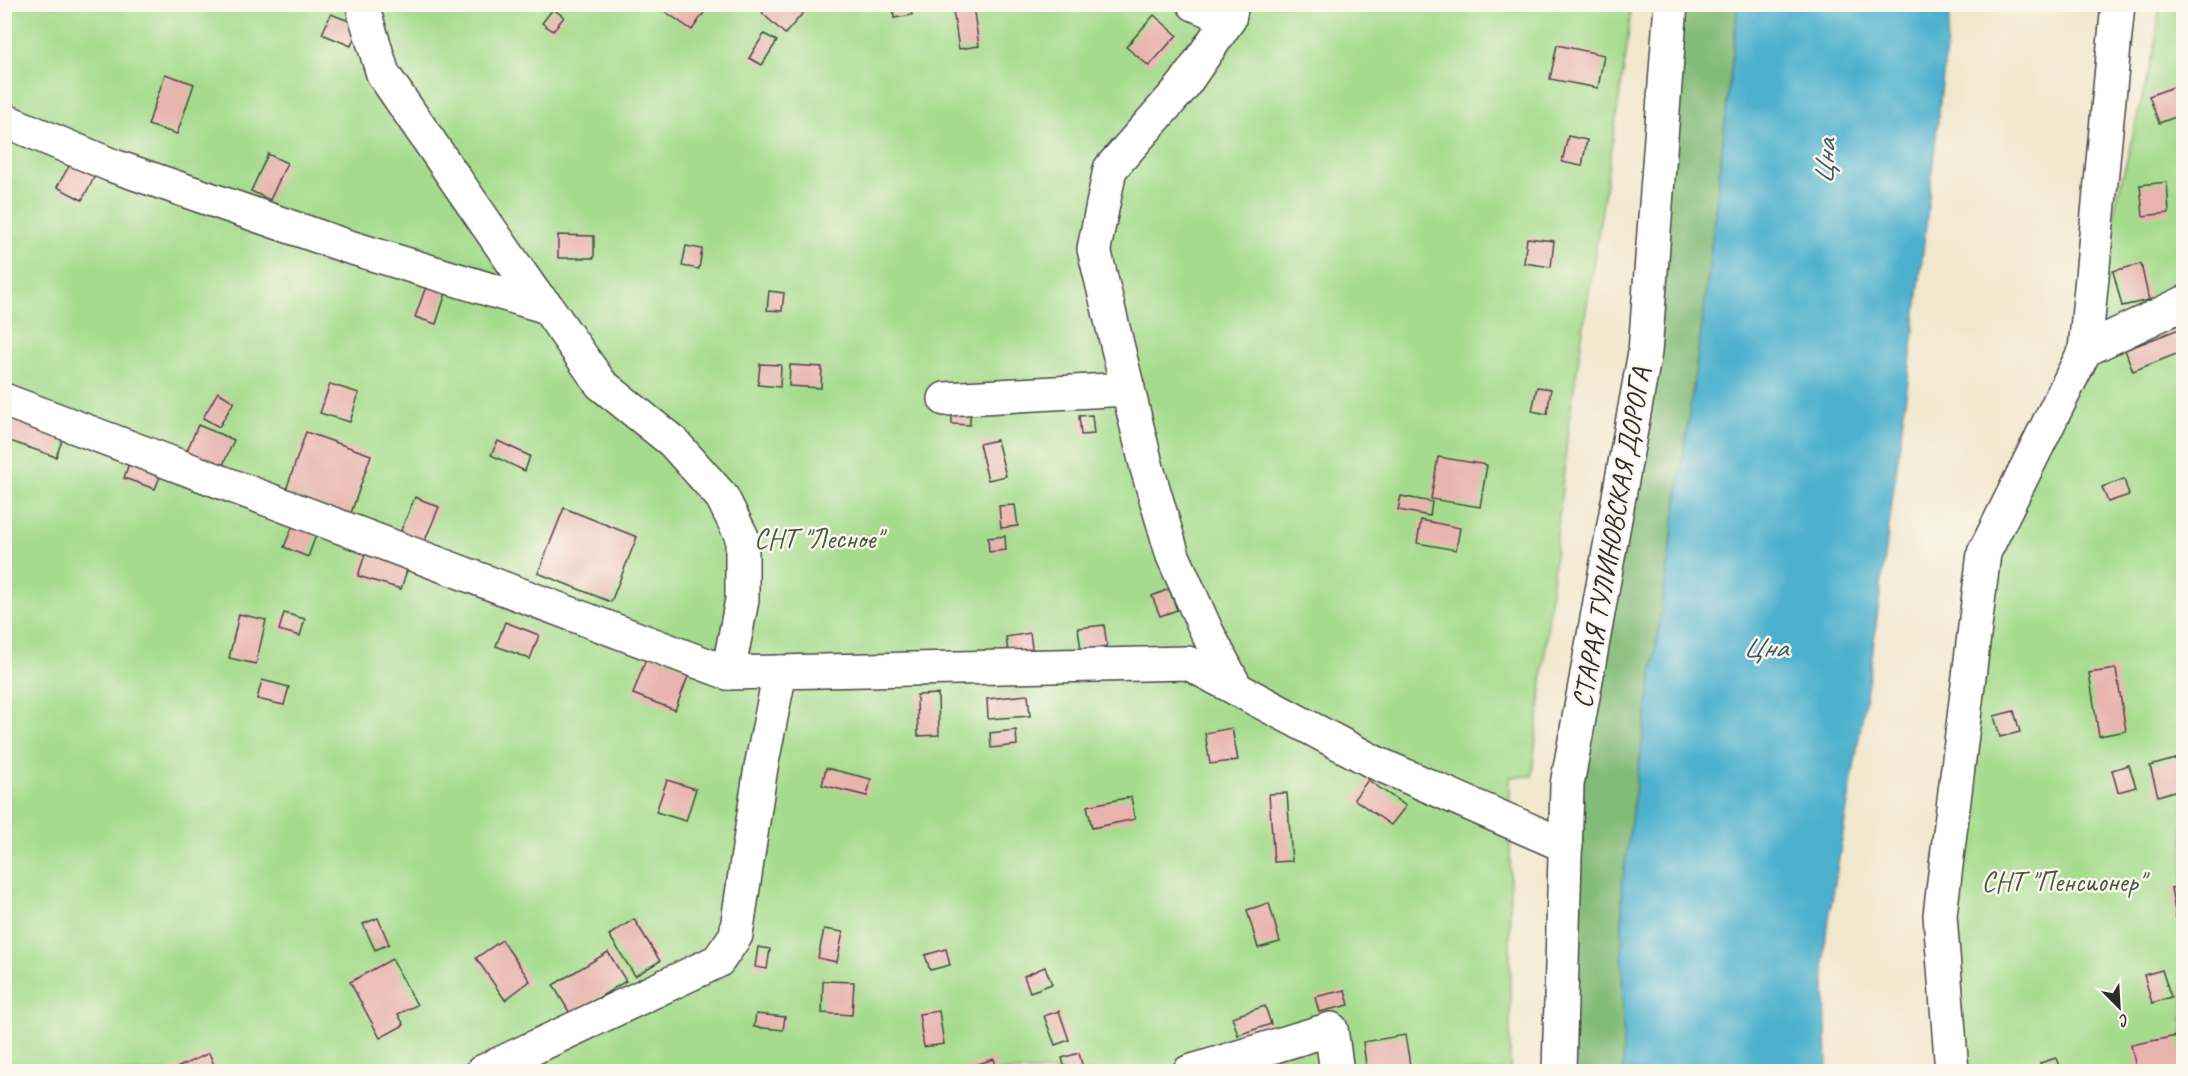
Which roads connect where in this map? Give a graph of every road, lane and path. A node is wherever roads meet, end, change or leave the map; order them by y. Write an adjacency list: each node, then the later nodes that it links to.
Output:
1 (364, 4): 8 (street)
2 (1194, 4): 5 (street)
3 (1671, 4): 16 (street, СТАРАЯ ТУЛИНОВСКАЯ ДОРОГА)
4 (2118, 4): 9 (street)
5 (1230, 12): 10 (street)
6 (4, 120): 8 (street)
7 (2184, 303): 9 (street)
8 (547, 307): 14 (street)
9 (2085, 350): 21 (street)
10 (1128, 390): 11 (street); 15 (street)
11 (945, 399)
12 (4, 400): 14 (street)
13 (780, 672): 14 (street); 15 (street); 17 (street)
14 (728, 673)
15 (1236, 688): 16 (street)
16 (1566, 846): 20 (street, СТАРАЯ ТУЛИНОВСКАЯ ДОРОГА)
17 (482, 1071)
18 (1189, 1071): 19 (street)
19 (1337, 1071)
20 (1559, 1071)
21 (1952, 1071)

